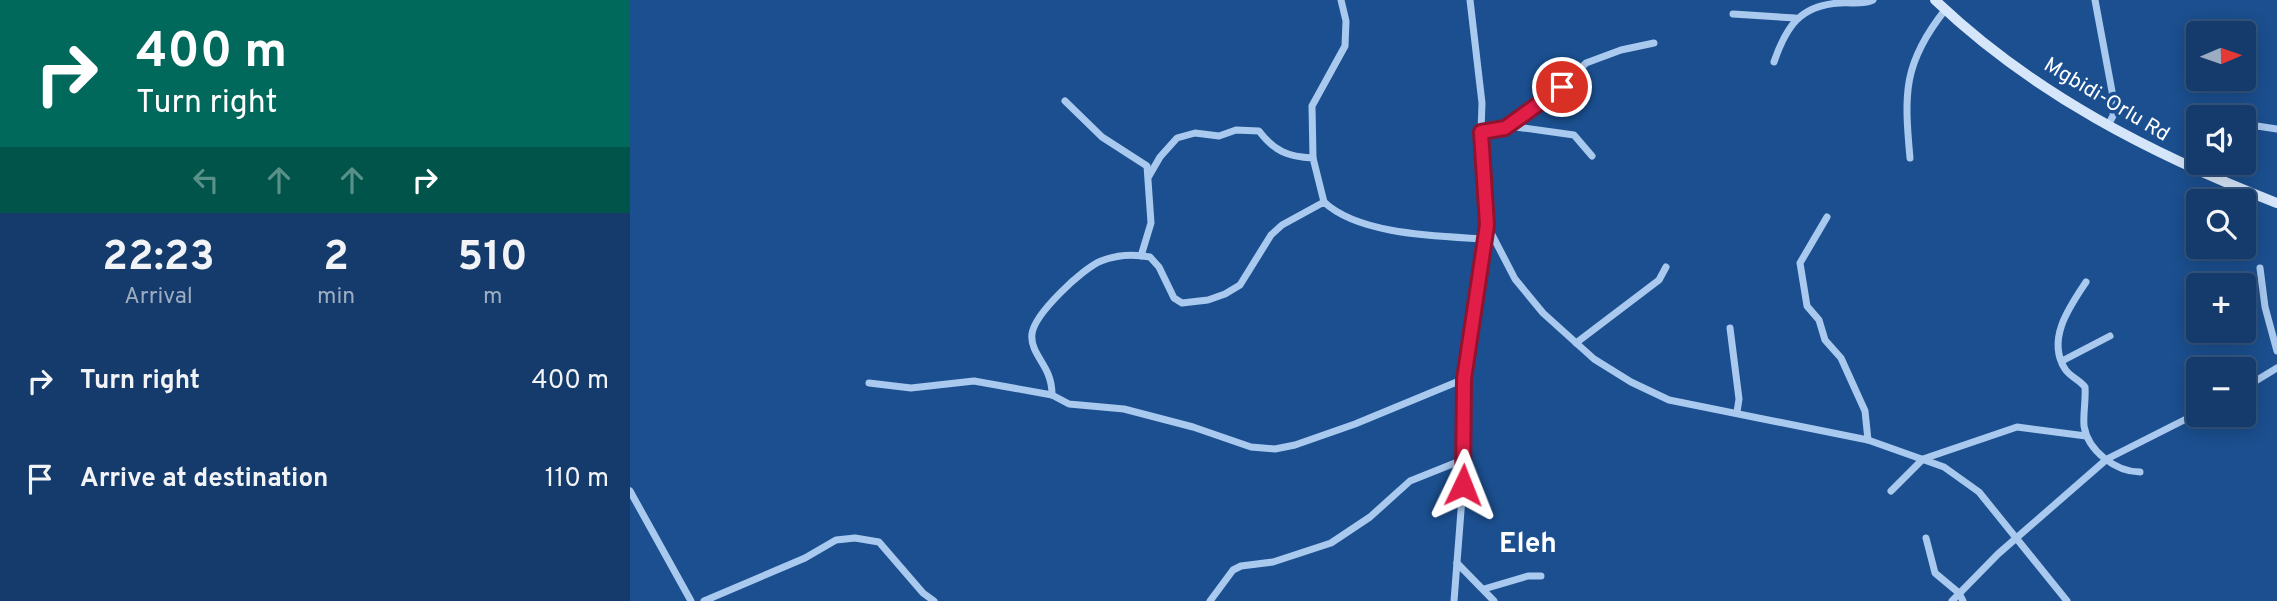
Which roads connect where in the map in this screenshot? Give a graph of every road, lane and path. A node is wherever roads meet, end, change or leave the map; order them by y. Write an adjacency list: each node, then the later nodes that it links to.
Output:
1 (1341, 0): 19 (street)
2 (1469, 0): 16 (street)
3 (1873, 0): 8 (street)
4 (1935, 0): 6 (main road, Mgbidi-Orlu Rd)
5 (2095, 0): 12 (street)
6 (1945, 9): 12 (main road, Mgbidi-Orlu Rd); 18 (street)
7 (1733, 14): 8 (street)
8 (1795, 18): 10 (street)
9 (1654, 43): 13 (street)
10 (1774, 62)
11 (1065, 102): 21 (street)
12 (2108, 125): 22 (main road, Mgbidi-Orlu Rd)
13 (1508, 126): 16 (street); 17 (street)
14 (2256, 126): 15 (street)
15 (2277, 129)
16 (1481, 132): 26 (street)
17 (1592, 156)
18 (1910, 158)
19 (1313, 159): 21 (street); 23 (street)
20 (2223, 175): 22 (street)
21 (1149, 176): 28 (street)
22 (2224, 182): 24 (main road, Mgbidi-Orlu Rd)
23 (1324, 202): 27 (street); 28 (street)
24 (2277, 203)
25 (1827, 217): 45 (street)
26 (1487, 225): 27 (street); 34 (street)
27 (1485, 239): 38 (street)
28 (1141, 256): 41 (street)
29 (1666, 267): 34 (street)
30 (2260, 268): 35 (street)
31 (2086, 282): 36 (street)
32 (1730, 328): 42 (street)
33 (2110, 337): 36 (street)
34 (1576, 343): 42 (street)
35 (2277, 351)
36 (2062, 361): 44 (street)
37 (2277, 368): 39 (street)
38 (1464, 379): 41 (street); 46 (street)
39 (2256, 380)
40 (869, 383): 41 (street)
41 (1052, 395)
42 (1737, 412): 45 (street)
43 (2186, 420): 48 (street)
44 (2086, 436): 47 (street); 48 (street)
45 (1868, 440): 47 (street)
46 (1465, 459): 54 (street); 61 (street)
47 (1923, 459): 51 (street); 53 (street)
48 (2107, 459): 49 (street); 53 (street)
49 (2140, 472)
50 (630, 491): 58 (street)
51 (1891, 491)
52 (1926, 538): 57 (street)
53 (2017, 540): 57 (street); 65 (street)
54 (1457, 562): 56 (street); 62 (street)
55 (1541, 576): 56 (street)
56 (1484, 589): 63 (street)
57 (1961, 597): 64 (street)
58 (691, 601)
59 (704, 601): 60 (street)
60 (934, 601)
61 (1210, 601)
62 (1454, 601)
63 (1494, 601)
64 (1952, 601)
65 (2067, 601)

